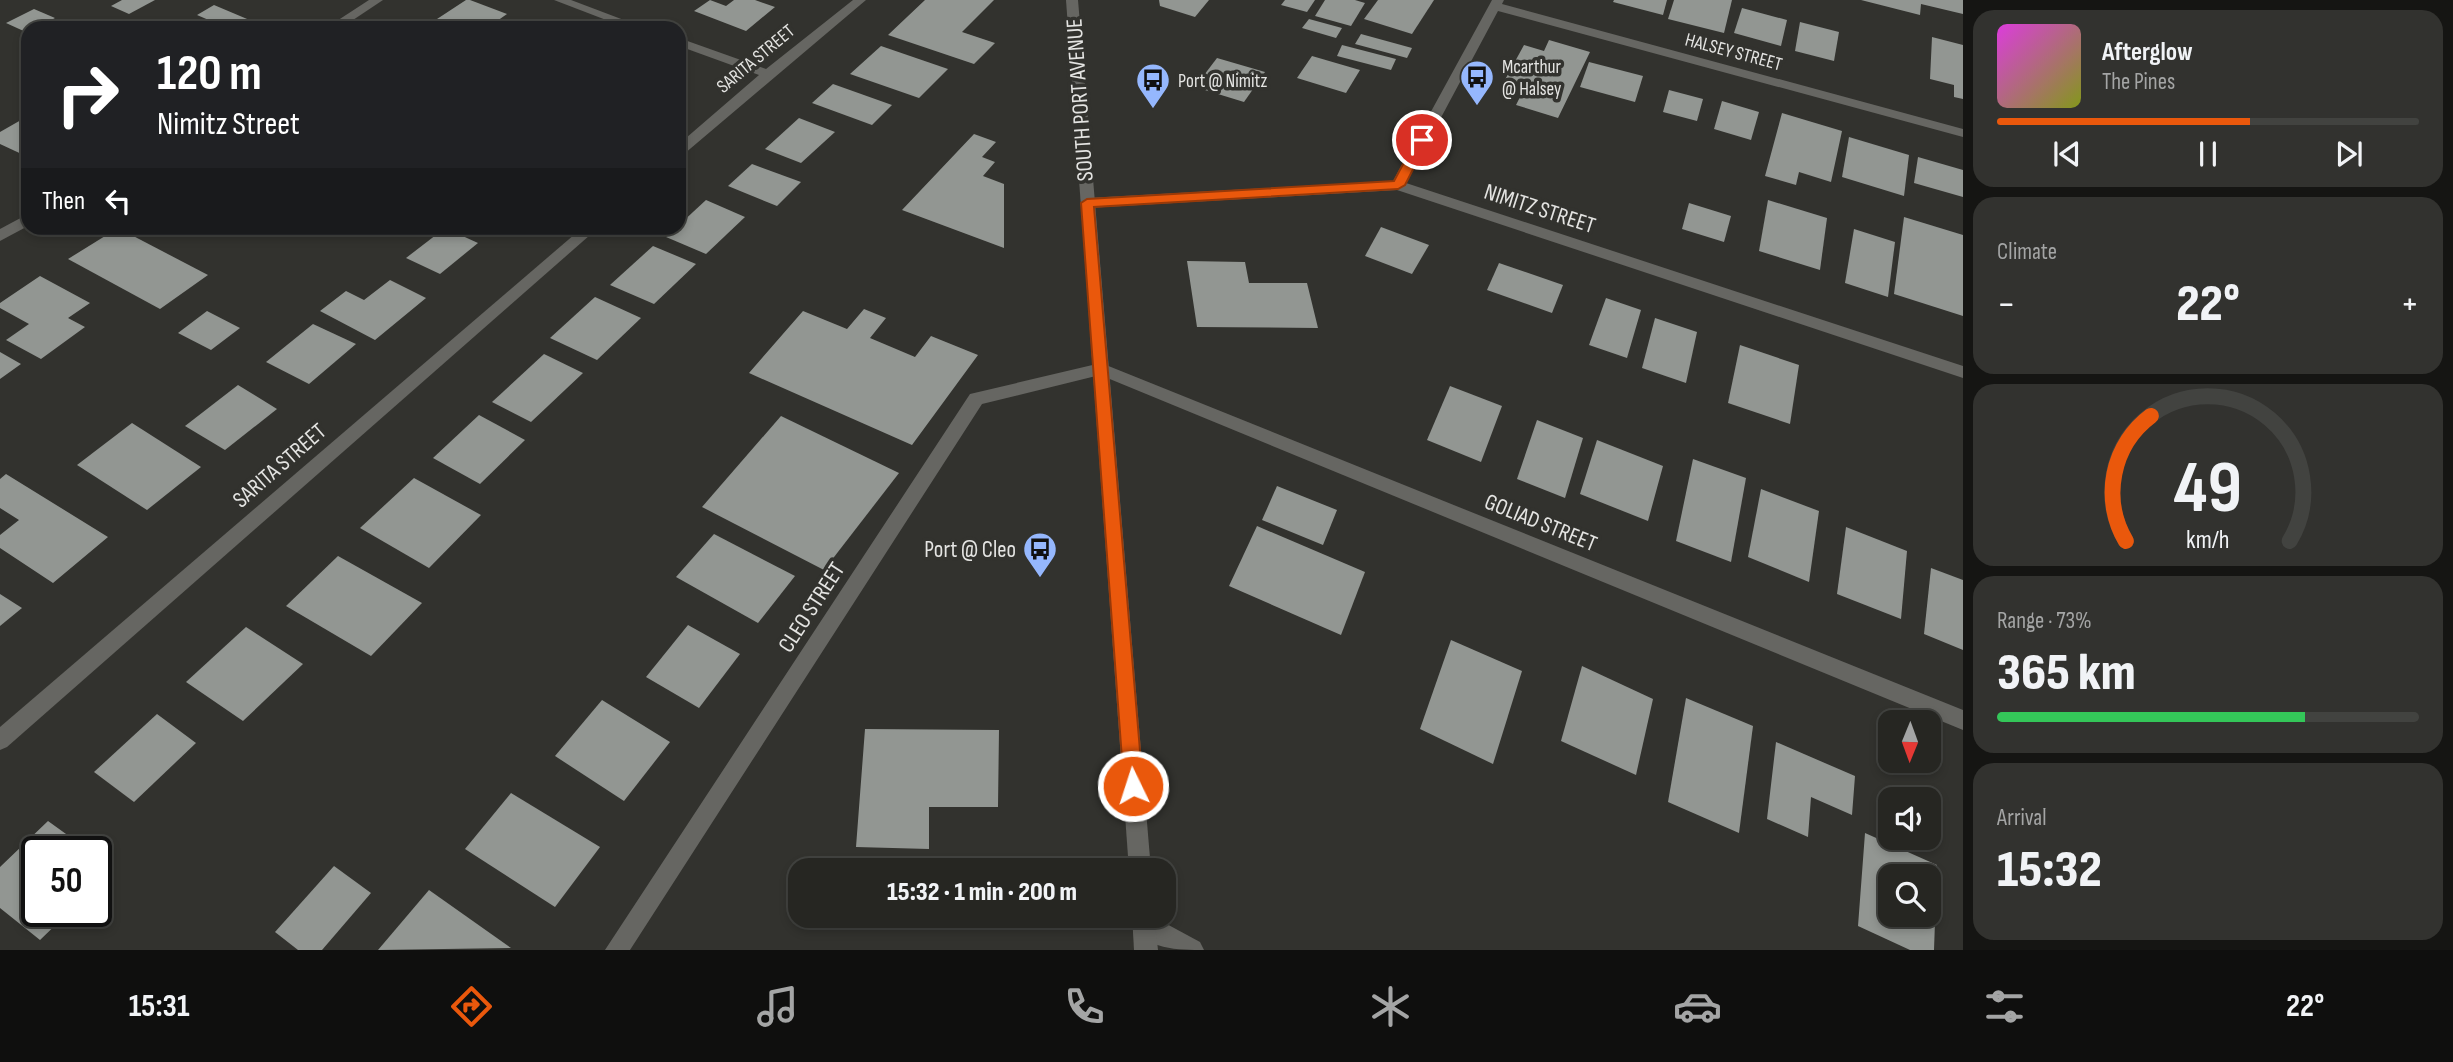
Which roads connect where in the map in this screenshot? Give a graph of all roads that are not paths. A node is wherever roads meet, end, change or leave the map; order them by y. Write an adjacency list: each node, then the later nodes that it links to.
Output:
1 (377, 0): 6 (street)
2 (560, 0): 7 (street)
3 (860, 0): 9 (street, SARITA STREET)
4 (1072, 0): 13 (street, SOUTH PORT AVENUE)
5 (1496, 3): 10 (street, HALSEY STREET); 12 (street)
6 (343, 21)
7 (619, 21)
8 (686, 45): 9 (street)
9 (768, 74): 11 (street, SARITA STREET)
10 (1963, 133)
11 (686, 145)
12 (1398, 185): 13 (street, NIMITZ STREET); 18 (street, NIMITZ STREET)
13 (1087, 203): 17 (street, SOUTH PORT AVENUE)
14 (21, 223): 16 (street)
15 (583, 235): 20 (street, SARITA STREET)
16 (0, 236)
17 (1101, 369): 19 (street, GOLIAD STREET); 21 (street, SOUTH PORT AVENUE); 24 (street, CLEO STREET)
18 (1963, 372)
19 (1963, 720)
20 (0, 740)
21 (1139, 858)
22 (1145, 928): 25 (street)
23 (1157, 928): 26 (street)
24 (617, 950)
25 (1146, 950)
26 (1192, 950)

